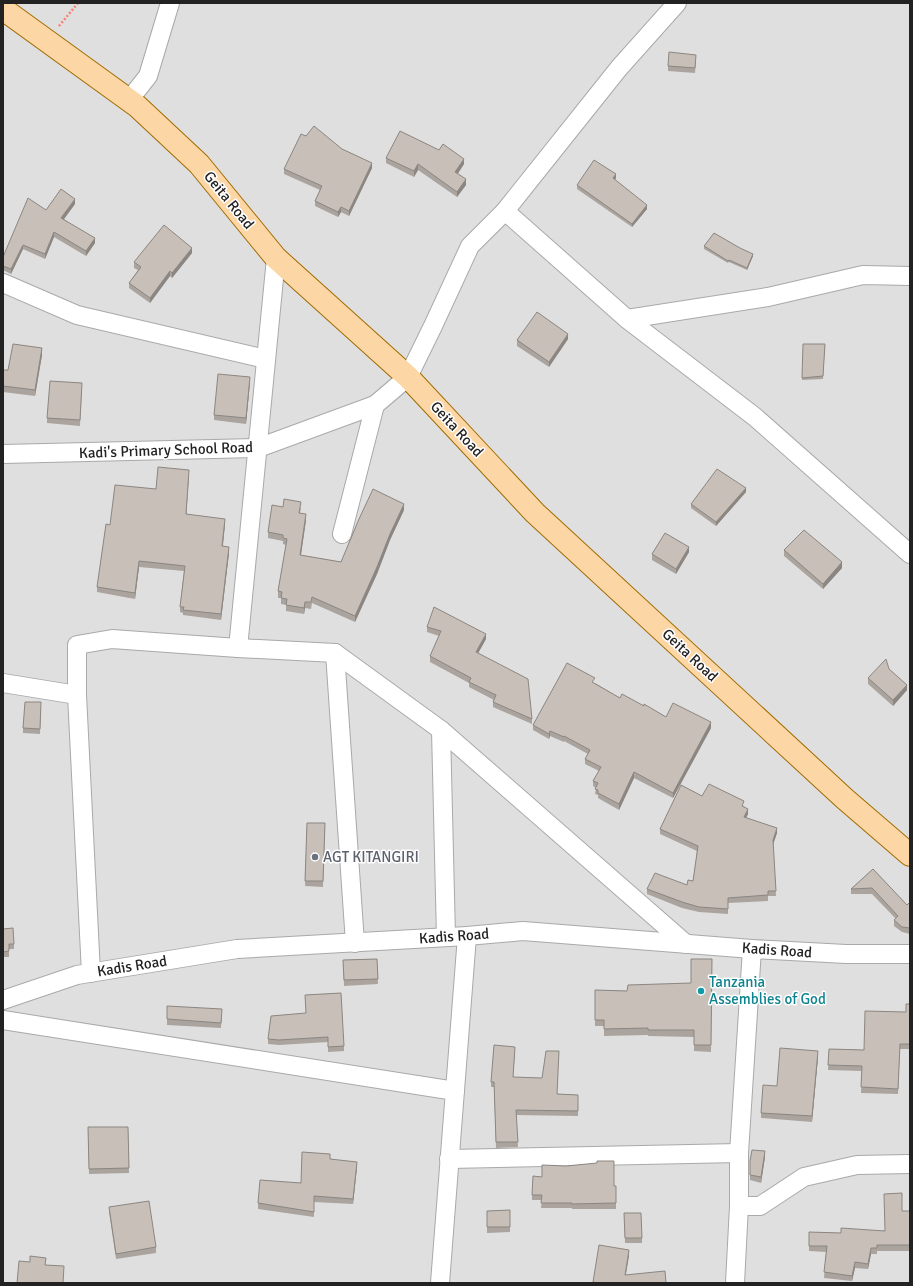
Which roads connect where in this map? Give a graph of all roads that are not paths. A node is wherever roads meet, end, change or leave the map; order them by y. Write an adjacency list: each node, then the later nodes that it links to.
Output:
1 (170, 3): 4 (street)
2 (677, 3): 5 (street)
3 (3, 9): 4 (main road, Geita Road)
4 (129, 100): 6 (main road, Geita Road)
5 (505, 211): 9 (street); 11 (street)
6 (276, 258): 10 (street); 11 (main road, Geita Road)
7 (910, 276): 9 (street)
8 (3, 283): 10 (street)
9 (627, 319): 16 (street)
10 (266, 360): 13 (street)
11 (408, 377): 12 (street, Kadi's Primary School Road); 22 (main road, Geita Road)
12 (375, 405): 13 (street, Kadi's Primary School Road); 15 (street)
13 (258, 448): 14 (street, Kadi's Primary School Road); 17 (street)
14 (3, 454)
15 (342, 534)
16 (909, 549)
17 (238, 648): 18 (street); 20 (street)
18 (335, 653): 21 (street); 25 (street)
19 (3, 684): 20 (street)
20 (77, 695): 29 (street)
21 (441, 730): 24 (street); 26 (street)
22 (910, 855)
23 (468, 936): 24 (street, Kadis Road); 26 (street, Kadis Road); 32 (street)
24 (446, 938): 25 (street, Kadis Road)
25 (355, 942): 29 (street, Kadis Road)
26 (686, 944): 27 (street, Kadis Road)
27 (752, 949): 28 (street, Kadis Road); 33 (street)
28 (910, 954)
29 (92, 972): 30 (street, Kadis Road)
30 (3, 1000)
31 (3, 1020): 32 (street)
32 (455, 1091): 34 (street)
33 (739, 1153): 34 (street); 36 (street)
34 (449, 1159): 37 (street)
35 (910, 1164): 36 (street)
36 (739, 1206): 38 (street)
37 (440, 1283)
38 (735, 1283)

